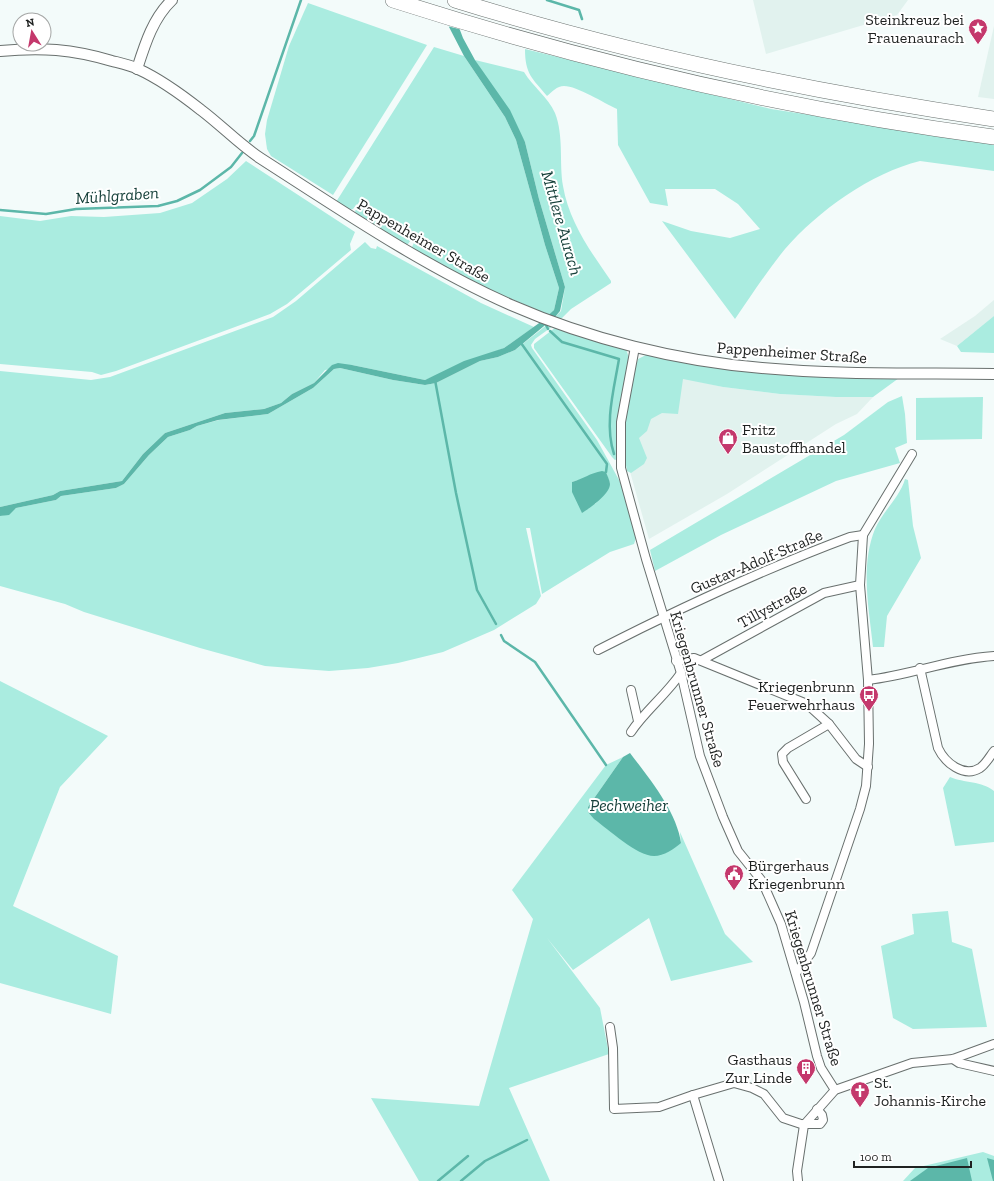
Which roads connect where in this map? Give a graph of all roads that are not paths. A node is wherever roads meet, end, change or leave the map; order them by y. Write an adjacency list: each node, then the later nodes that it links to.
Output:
1 (172, 0): 5 (street)
2 (393, 0): 7 (highway)
3 (455, 0): 6 (highway)
4 (0, 51): 5 (street, Pappenheimer Straße)
5 (137, 68): 8 (street, Pappenheimer Straße)
6 (994, 119)
7 (994, 137)
8 (636, 347): 9 (street, Pappenheimer Straße); 13 (street, Kriegenbrunner Straße)
9 (994, 374)
10 (912, 454): 11 (street)
11 (863, 536): 12 (street); 13 (street, Gustav-Adolf-Straße)
12 (860, 585): 16 (street, Tillystraße); 20 (street)
13 (663, 616): 14 (street, Gustav-Adolf-Straße); 17 (street, Kriegenbrunner Straße)
14 (598, 650)
15 (994, 656): 18 (street)
16 (702, 660): 17 (street); 23 (street)
17 (676, 661): 19 (street, Kriegenbrunner Straße)
18 (920, 668): 20 (street); 25 (street)
19 (680, 673): 22 (street); 28 (street, Kriegenbrunner Straße)
20 (868, 680): 26 (street)
21 (631, 690): 22 (street)
22 (638, 721): 24 (street)
23 (829, 724): 26 (street); 27 (street)
24 (631, 732)
25 (994, 751)
26 (868, 767): 28 (street)
27 (806, 799)
28 (796, 973): 33 (street, Kriegenbrunner Straße)
29 (610, 1028): 34 (street)
30 (994, 1044): 31 (street)
31 (954, 1058): 32 (street); 33 (street)
32 (994, 1071)
33 (835, 1090): 35 (street)
34 (693, 1095): 36 (street); 37 (street)
35 (818, 1109): 36 (street); 36 (street)
36 (804, 1125): 38 (street)
37 (719, 1181)
38 (798, 1181)

